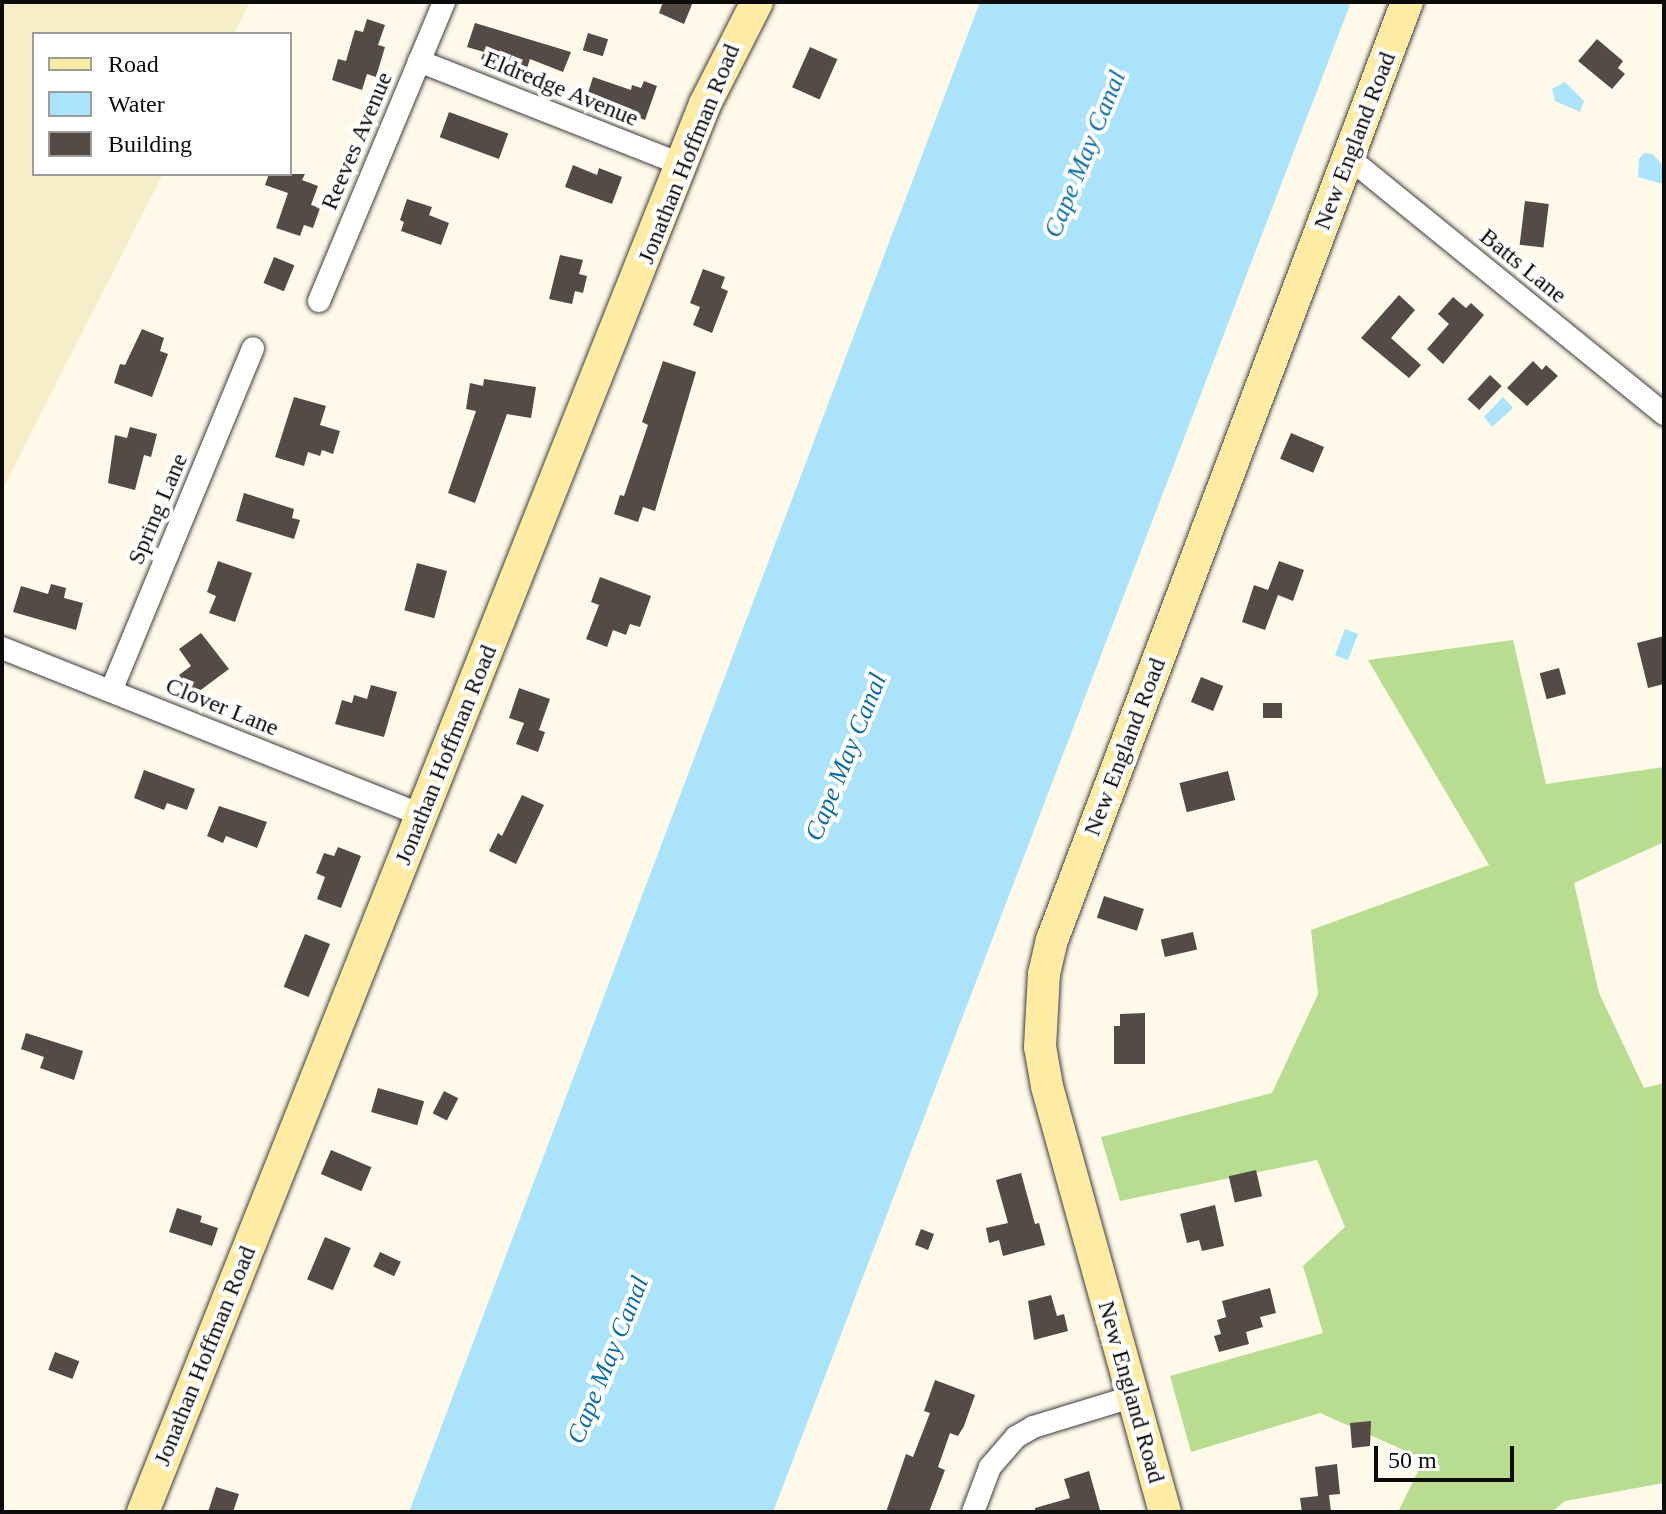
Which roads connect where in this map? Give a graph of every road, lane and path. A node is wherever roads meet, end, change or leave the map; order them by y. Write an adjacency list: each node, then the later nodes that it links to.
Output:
1 (444, 2): 4 (street, Reeves Avenue)
2 (757, 2): 6 (street, Jonathan Hoffman Road)
3 (1407, 2): 5 (street, New England Road)
4 (419, 61): 6 (street, Eldredge Avenue); 7 (street, Reeves Avenue)
5 (1349, 158): 9 (street, Batts Lane); 13 (street, New England Road)
6 (683, 165): 12 (street, Jonathan Hoffman Road)
7 (319, 301)
8 (253, 348): 11 (street, Spring Lane)
9 (1664, 414)
10 (2, 648): 11 (street, Clover Lane)
11 (111, 691): 12 (street, Clover Lane)
12 (422, 815): 14 (street, Jonathan Hoffman Road)
13 (1131, 1397): 15 (street); 16 (street, New England Road)
14 (143, 1512)
15 (973, 1512)
16 (1165, 1512)

